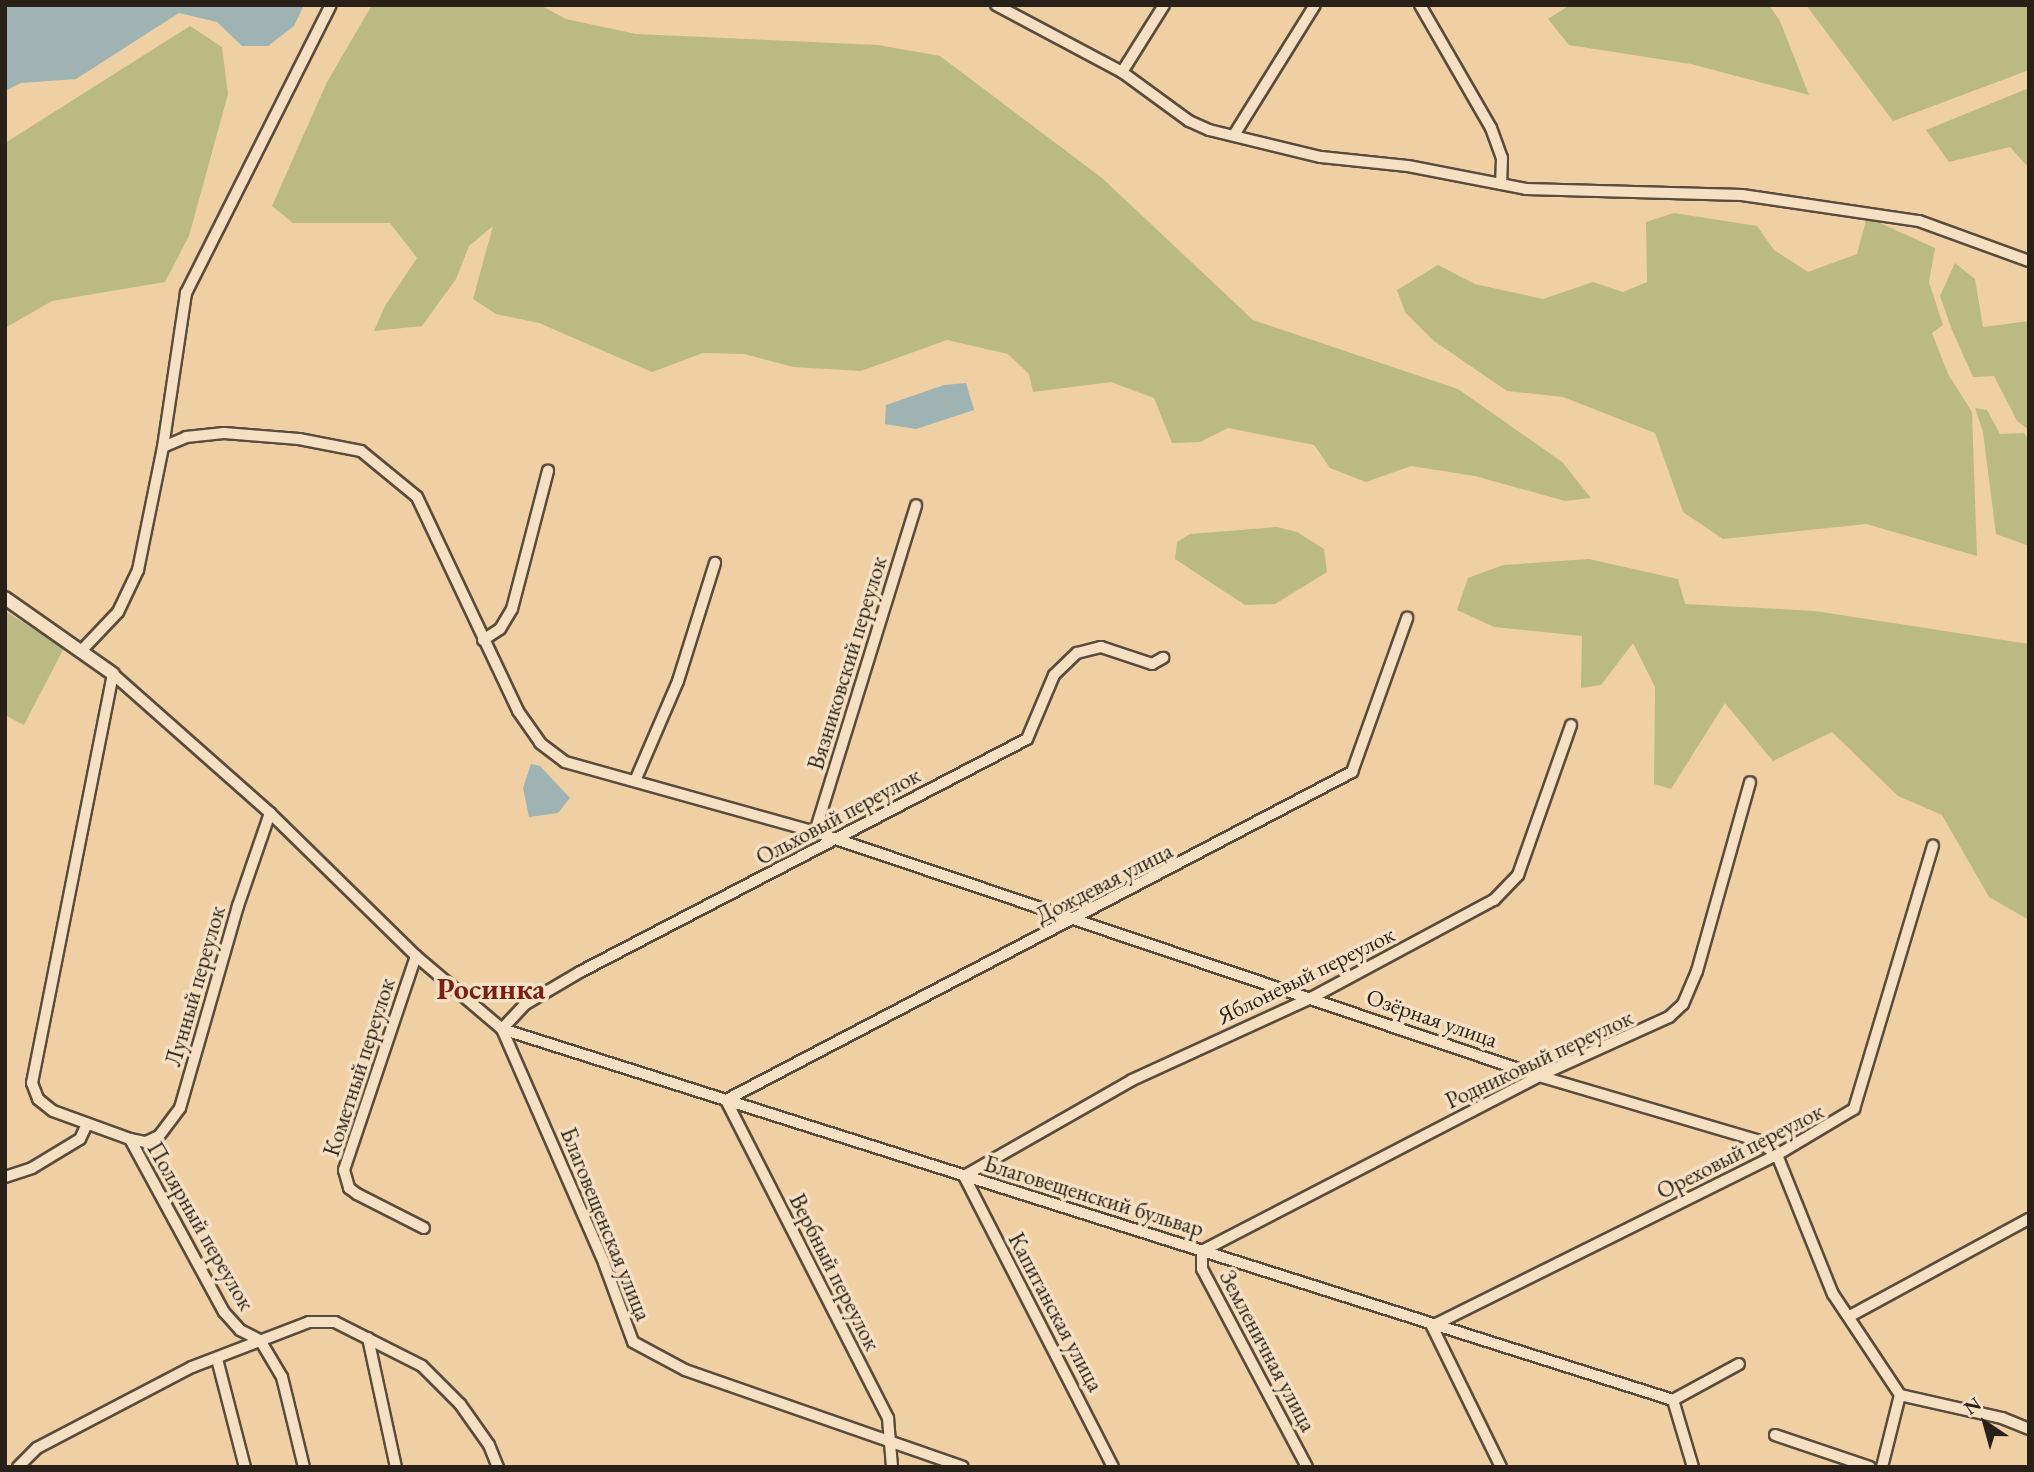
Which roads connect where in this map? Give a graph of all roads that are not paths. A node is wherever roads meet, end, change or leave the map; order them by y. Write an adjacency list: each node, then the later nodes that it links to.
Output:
1 (331, 5): 10 (street)
2 (996, 5): 6 (street)
3 (1164, 5): 6 (street)
4 (1315, 5): 7 (street)
5 (1420, 5): 8 (street)
6 (1122, 72): 7 (street)
7 (1234, 135): 8 (street)
8 (1501, 184): 9 (street)
9 (2029, 261)
10 (163, 447): 16 (street, Озёрная улица); 17 (street)
11 (548, 471): 16 (street)
12 (916, 506): 24 (street, Вязниковский переулок)
13 (715, 563): 21 (street)
14 (5, 598): 17 (street)
15 (1407, 618): 27 (street, Дождевая улица)
16 (484, 640): 21 (street, Озёрная улица)
17 (82, 650): 19 (street)
18 (1163, 658): 25 (street, Ольховый переулок)
19 (113, 674): 23 (street); 33 (street, Полярный переулок)
20 (1571, 725): 29 (street, Яблоневый переулок)
21 (635, 781): 24 (street, Озёрная улица)
22 (1750, 782): 31 (street, Родниковый переулок)
23 (270, 813): 28 (street); 34 (street, Лунный переулок)
24 (815, 832): 25 (street, Озёрная улица)
25 (834, 840): 27 (street, Озёрная улица); 30 (street, Ольховый переулок)
26 (1933, 846): 35 (street, Ореховый переулок)
27 (1071, 922): 29 (street, Озёрная улица); 32 (street, Дождевая улица)
28 (416, 956): 30 (street); 39 (street, Кометный переулок)
29 (1311, 998): 31 (street, Озёрная улица); 36 (street, Яблоневый переулок)
30 (502, 1029): 32 (street, Благовещенский бульвар); 51 (street, Благовещенская улица)
31 (1539, 1076): 35 (street, Озёрная улица); 40 (street, Родниковый переулок)
32 (726, 1100): 36 (street, Благовещенский бульвар); 51 (street, Вербный переулок)
33 (87, 1124): 34 (street, Полярный переулок); 37 (street)
34 (130, 1139): 44 (street, Полярный переулок)
35 (1777, 1156): 41 (street); 42 (street, Ореховый переулок)
36 (964, 1176): 40 (street, Благовещенский бульвар); 59 (street, Капитанская улица)
37 (5, 1177)
38 (2029, 1219): 41 (street)
39 (424, 1228)
40 (1202, 1251): 42 (street, Благовещенский бульвар); 60 (street, Земленичная улица)
41 (1850, 1316): 47 (street)
42 (1432, 1326): 48 (street, Благовещенский бульвар); 61 (street)
43 (368, 1338): 44 (street); 55 (street); 56 (street)
44 (260, 1340): 45 (street); 54 (street, Полярный переулок)
45 (217, 1359): 52 (street); 53 (street)
46 (1739, 1364): 48 (street)
47 (1900, 1395): 49 (street); 64 (street)
48 (1673, 1400): 62 (street)
49 (2029, 1429)
50 (1775, 1435): 63 (street)
51 (893, 1446): 57 (street, Вербный переулок); 58 (street, Благовещенская улица)
52 (18, 1467)
53 (245, 1467)
54 (304, 1467)
55 (396, 1467)
56 (498, 1467)
57 (892, 1467)
58 (963, 1467)
59 (1113, 1467)
60 (1307, 1467)
61 (1501, 1467)
62 (1693, 1467)
63 (1870, 1467)
64 (1882, 1467)

